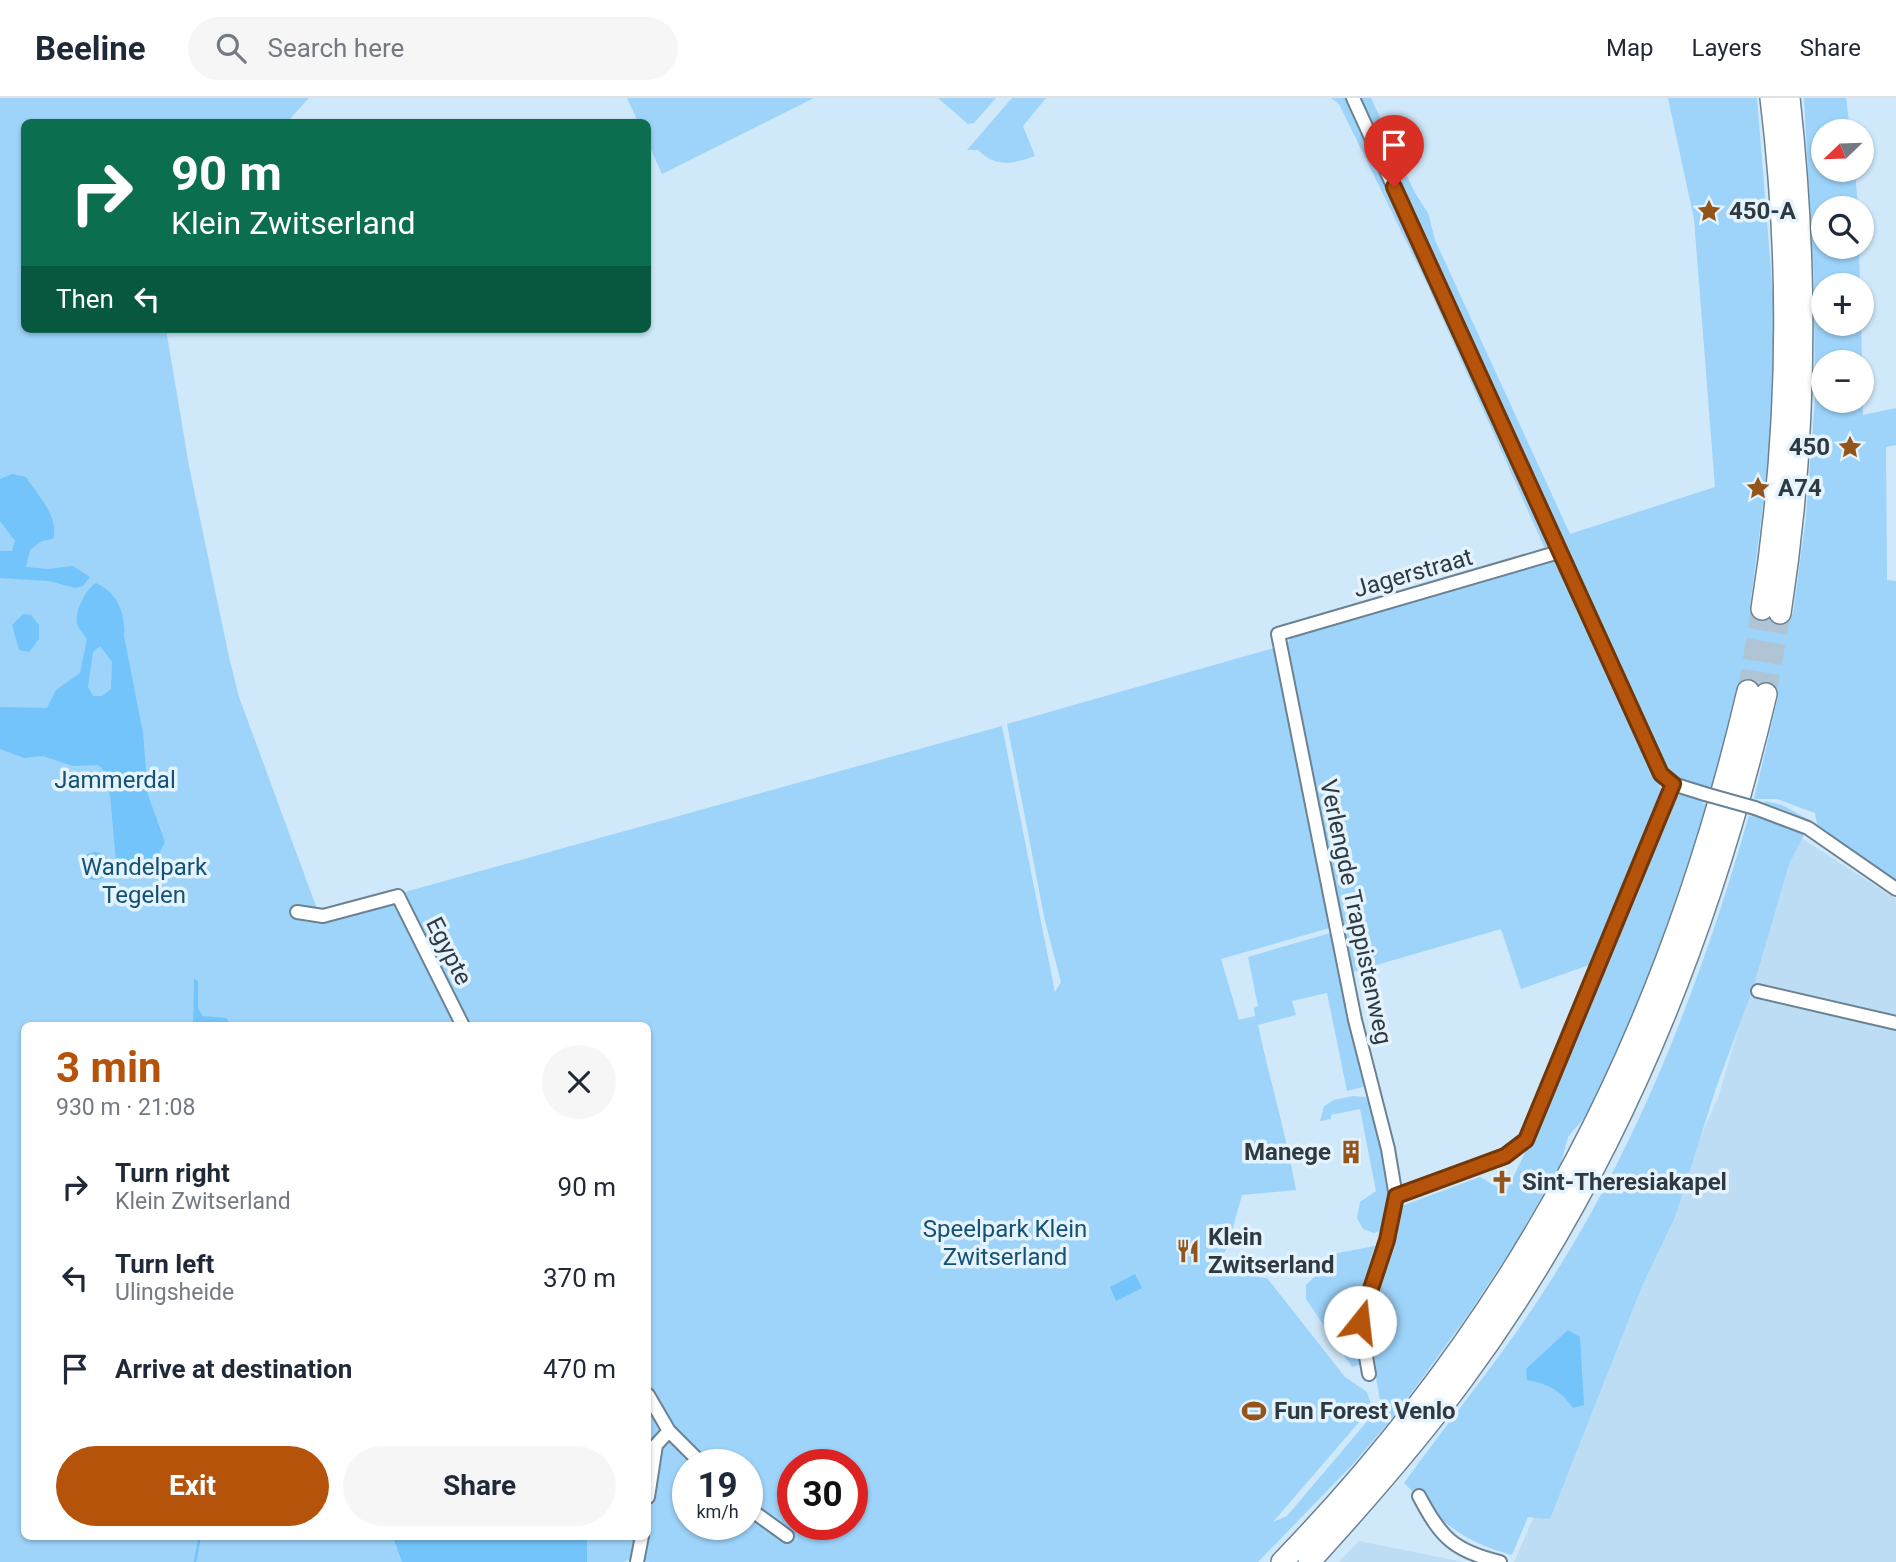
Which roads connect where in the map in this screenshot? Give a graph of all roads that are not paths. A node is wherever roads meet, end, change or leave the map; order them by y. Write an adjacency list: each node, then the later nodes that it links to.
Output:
1 (1353, 98): 4 (street)
2 (1771, 98): 3 (highway)
3 (1789, 98)
4 (1559, 552): 5 (street, Jagerstraat); 6 (street)
5 (1278, 635): 12 (street, Verlengde Trappistenweg)
6 (1673, 784): 7 (street, bridge); 12 (street)
7 (1896, 888)
8 (297, 912): 10 (street, Egypte)
9 (1758, 991): 11 (street)
10 (461, 1022)
11 (1896, 1023)
12 (1396, 1196): 13 (street)
13 (1369, 1374)
14 (651, 1400): 15 (street)
15 (669, 1431): 16 (street); 17 (street)
16 (687, 1449)
17 (651, 1478)
18 (1419, 1496): 23 (street)
19 (641, 1540): 20 (street)
20 (637, 1562)
21 (1282, 1562): 22 (highway)
22 (1309, 1562)
23 (1500, 1562)

